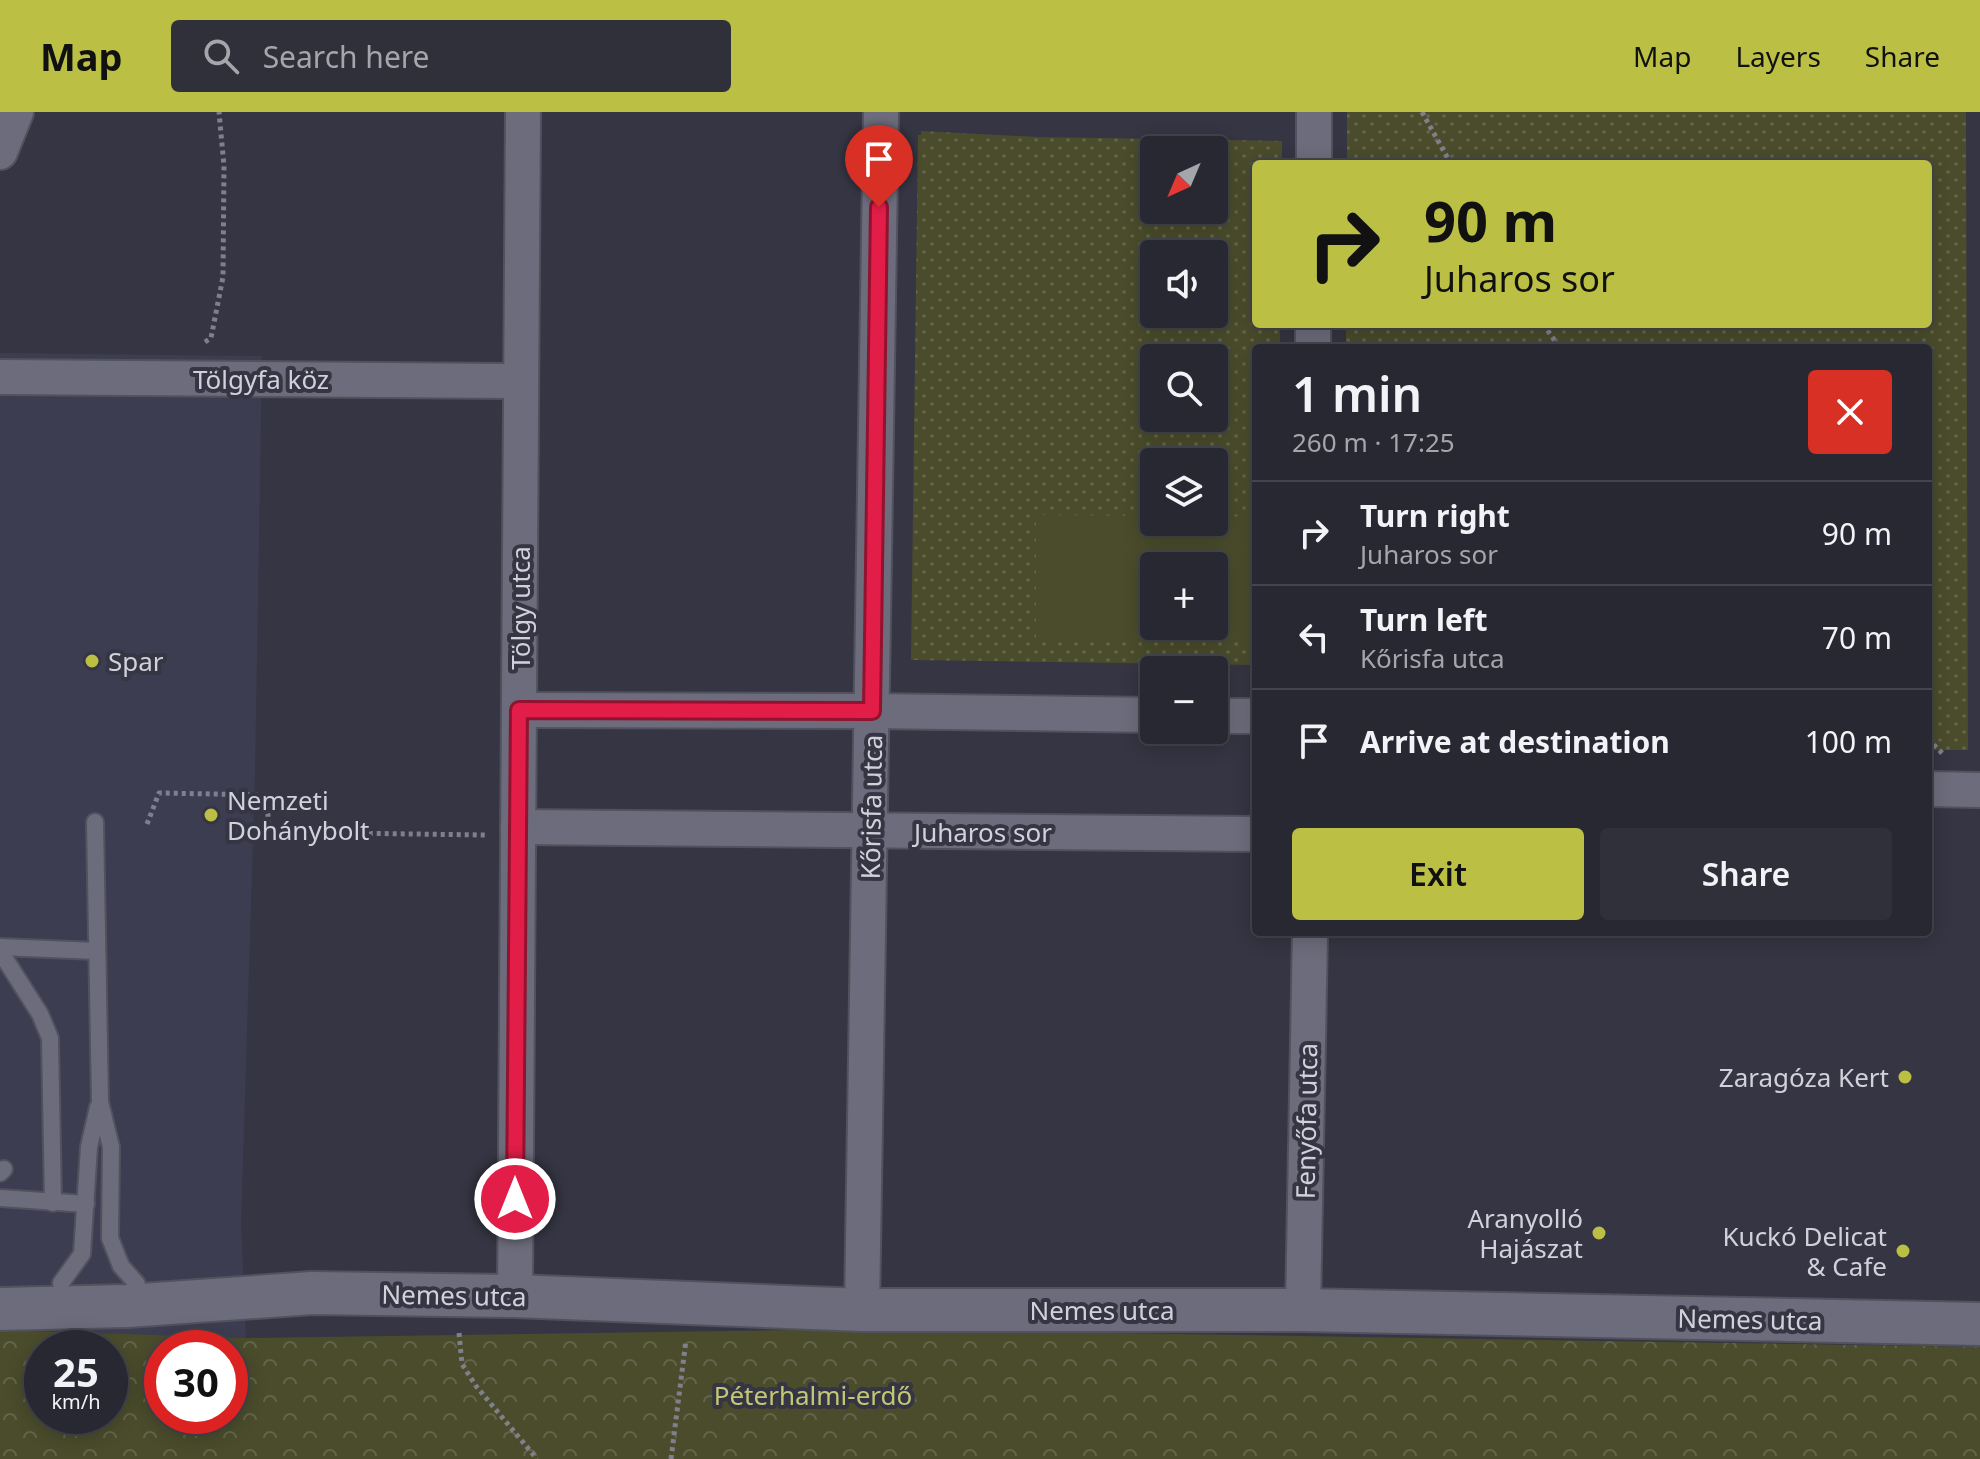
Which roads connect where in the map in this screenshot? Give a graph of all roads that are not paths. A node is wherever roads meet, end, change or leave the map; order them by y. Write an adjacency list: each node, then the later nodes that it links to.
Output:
1 (16, 112): 5 (street)
2 (523, 112): 8 (street, Tölgy utca)
3 (881, 112): 10 (street, Kőrisfa utca)
4 (1314, 112): 6 (street)
5 (0, 152)
6 (1314, 160)
7 (0, 377): 8 (street, Tölgyfa köz)
8 (521, 381): 9 (street, Tölgy utca)
9 (519, 710): 10 (street); 17 (street, Tölgy utca)
10 (872, 711): 11 (street); 18 (street, Kőrisfa utca)
11 (1140, 715)
12 (1228, 716): 13 (street)
13 (1252, 716)
14 (1932, 789): 15 (street)
15 (1980, 790)
16 (95, 822): 22 (lane)
17 (518, 831): 18 (street, Juharos sor); 32 (street, Tölgy utca)
18 (871, 831): 19 (street, Juharos sor); 35 (street, Kőrisfa utca)
19 (1252, 834)
20 (1310, 936): 36 (street, Fenyőfa utca)
21 (0, 949): 22 (lane); 24 (lane)
22 (97, 951): 23 (lane)
23 (100, 1102): 28 (lane); 31 (lane)
24 (52, 1124): 25 (lane); 27 (lane)
25 (37, 1137)
26 (0, 1198): 27 (lane)
27 (53, 1203): 28 (lane)
28 (86, 1204): 30 (lane)
29 (0, 1281): 30 (street, Nemes utca)
30 (61, 1283): 31 (street, Nemes utca)
31 (137, 1284): 33 (street, Nemes utca)
32 (515, 1296): 33 (street, Nemes utca); 35 (street, Nemes utca)
33 (224, 1300): 34 (street, Nemes utca)
34 (0, 1309)
35 (862, 1310): 36 (street, Nemes utca)
36 (1303, 1310): 37 (street, Nemes utca)
37 (1980, 1324)

